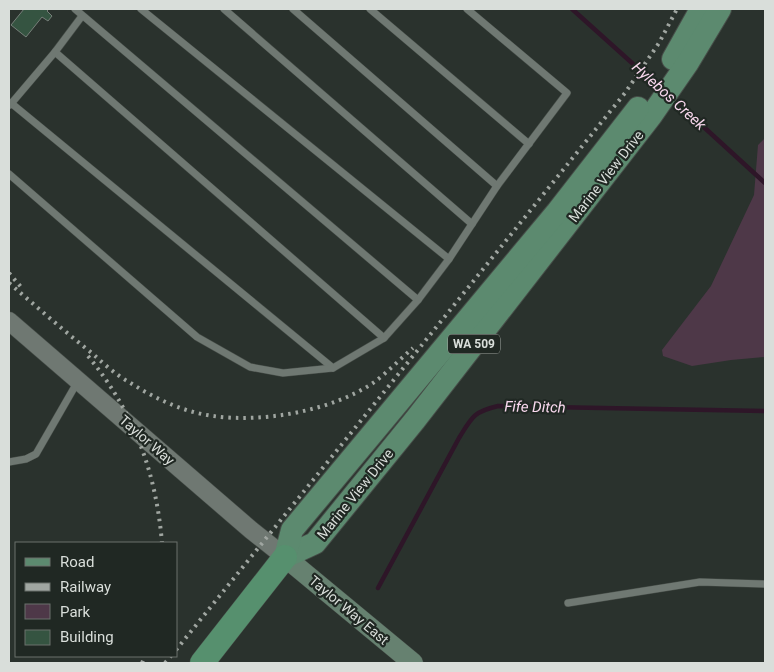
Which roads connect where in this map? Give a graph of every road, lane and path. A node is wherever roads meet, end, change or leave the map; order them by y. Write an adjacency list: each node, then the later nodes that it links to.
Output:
1 (75, 9): 9 (lane)
2 (141, 9): 17 (lane)
3 (224, 9): 16 (lane)
4 (293, 9): 15 (lane)
5 (370, 9): 13 (lane)
6 (467, 9): 13 (lane)
7 (701, 9): 11 (main road, Marine View Drive / WA 509)
8 (720, 9): 11 (main road, Marine View Drive / WA 509)
9 (82, 16): 10 (lane); 18 (lane)
10 (55, 52): 12 (lane); 20 (lane)
11 (680, 61): 24 (main road, Marine View Drive / WA 509)
12 (10, 104): 21 (lane)
13 (529, 144): 15 (lane)
14 (9, 174): 21 (lane)
15 (497, 186): 16 (lane)
16 (472, 224): 17 (lane)
17 (449, 259): 18 (lane)
18 (418, 300): 20 (lane)
19 (9, 321): 22 (street, Taylor Way)
20 (384, 338): 21 (lane)
21 (333, 368)
22 (79, 381): 23 (lane); 24 (street, Taylor Way)
23 (9, 462)
24 (285, 557): 27 (highway, WA 509); 28 (main road, Taylor Way East)
25 (765, 584): 26 (lane)
26 (568, 603)
27 (202, 663)
28 (413, 663)

